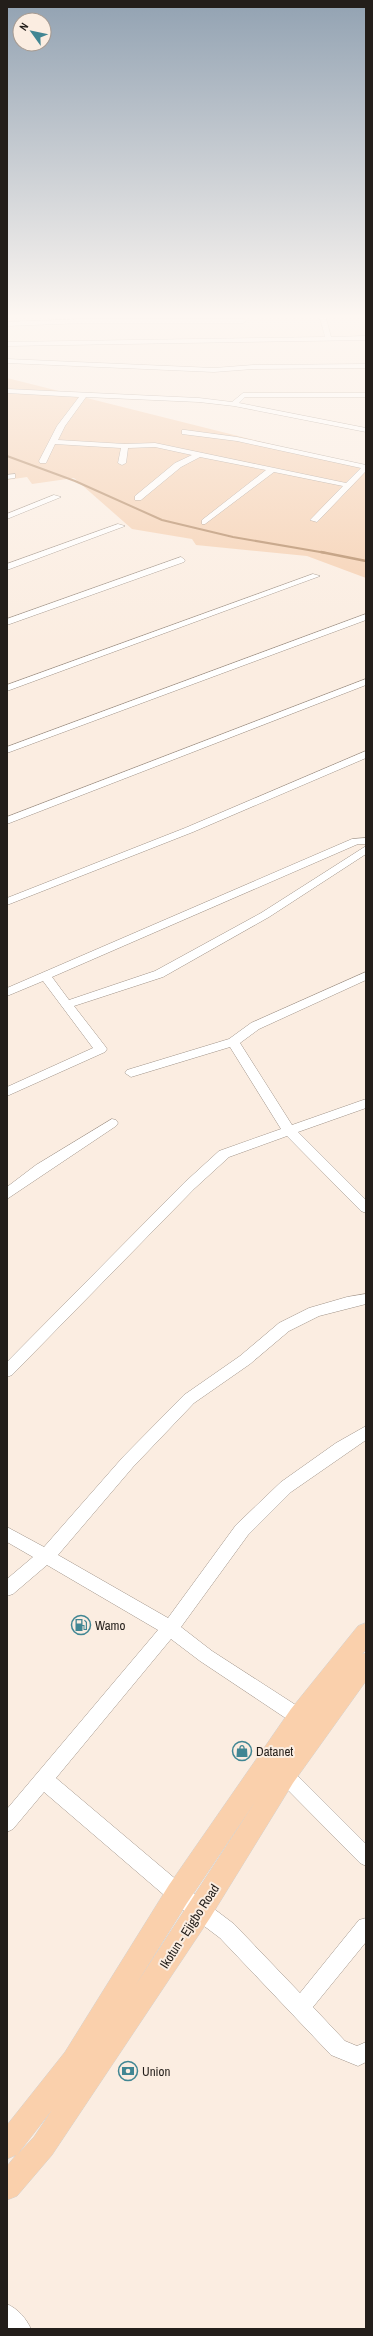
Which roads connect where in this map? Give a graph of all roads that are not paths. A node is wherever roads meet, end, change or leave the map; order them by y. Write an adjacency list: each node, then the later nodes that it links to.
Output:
1 (60, 427): 5 (street)
2 (351, 427): 3 (street)
3 (366, 430)
4 (185, 432): 10 (street)
5 (53, 442): 6 (street); 8 (street)
6 (126, 446): 7 (street); 9 (street)
7 (199, 454): 11 (street); 14 (street)
8 (43, 461)
9 (122, 463)
10 (366, 467): 12 (street)
11 (273, 469): 12 (street); 17 (street)
12 (347, 485): 16 (street)
13 (57, 497): 15 (street)
14 (138, 498)
15 (7, 517)
16 (314, 520)
17 (205, 522)
18 (121, 526): 20 (street)
19 (181, 560): 23 (street)
20 (7, 567)
21 (316, 576): 25 (street)
22 (366, 617): 26 (street)
23 (7, 622)
24 (366, 682): 28 (street)
25 (7, 688)
26 (7, 750)
27 (366, 754): 31 (street)
28 (7, 821)
29 (366, 841): 32 (street)
30 (366, 849): 35 (street)
31 (7, 902)
32 (45, 976): 34 (street); 35 (street)
33 (366, 976): 36 (street)
34 (7, 992)
35 (68, 1004): 38 (street)
36 (233, 1042): 37 (street); 41 (street)
37 (131, 1073)
38 (7, 1092)
39 (366, 1103): 41 (street)
40 (112, 1123): 42 (street)
41 (289, 1131): 43 (street); 45 (street)
42 (7, 1194)
43 (366, 1208)
44 (366, 1299): 48 (street)
45 (7, 1371)
46 (366, 1432): 50 (street)
47 (7, 1534): 48 (street)
48 (47, 1556): 49 (street); 50 (street)
49 (7, 1589)
50 (170, 1628): 53 (street); 55 (street)
51 (366, 1633): 53 (main road)
52 (366, 1663): 54 (main road, Ikotun - Ejigbo Road)
53 (299, 1717): 58 (main road)
54 (285, 1775): 57 (street); 59 (main road, Ikotun - Ejigbo Road)
55 (44, 1780): 56 (street); 58 (street)
56 (7, 1823)
57 (366, 1856)
58 (178, 1894): 59 (street); 63 (main road)
59 (201, 1909): 61 (street); 64 (main road, Ikotun - Ejigbo Road)
60 (366, 1927): 61 (street)
61 (300, 2008): 62 (street)
62 (366, 2052)
63 (7, 2146)
64 (7, 2186)
65 (7, 2315): 66 (street)
66 (20, 2329)

